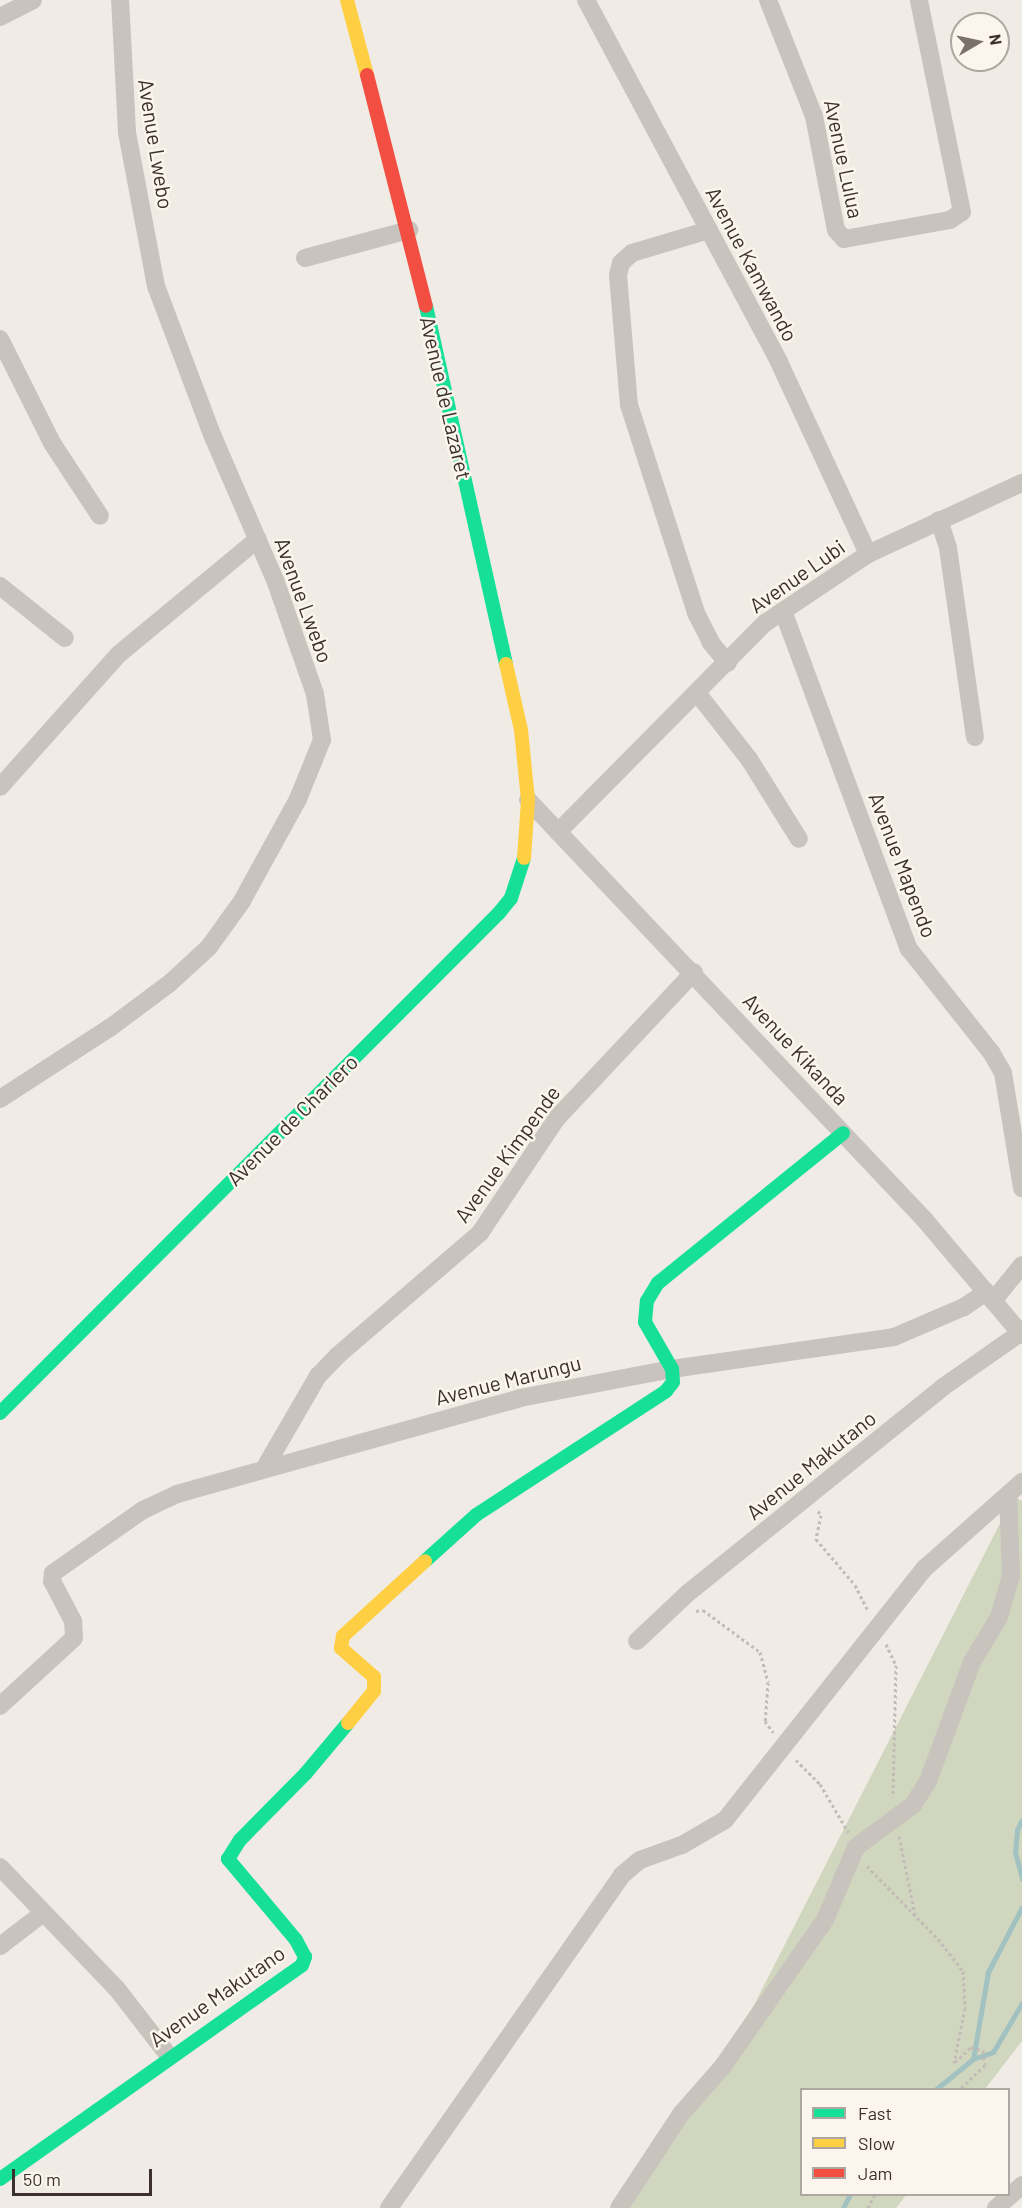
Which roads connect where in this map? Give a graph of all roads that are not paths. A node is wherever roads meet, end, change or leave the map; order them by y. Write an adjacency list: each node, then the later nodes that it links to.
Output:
1 (33, 0): 7 (street)
2 (120, 0): 15 (street, Avenue Lwebo)
3 (346, 0): 8 (street, Avenue de Lazaret)
4 (586, 0): 9 (street, Avenue Kamwando)
5 (768, 0): 6 (street, Avenue Lulua)
6 (919, 0)
7 (0, 17)
8 (409, 230): 10 (street); 24 (street, Avenue de Lazaret)
9 (709, 230): 16 (street, Avenue Kamwando); 20 (street)
10 (305, 258)
11 (0, 339): 13 (street)
12 (1022, 483): 14 (street, Avenue Lubi)
13 (100, 516)
14 (939, 520): 16 (street, Avenue Lubi); 22 (street)
15 (258, 539): 23 (street); 28 (street, Avenue Lwebo)
16 (868, 554): 18 (street, Avenue Lubi)
17 (0, 586): 19 (street)
18 (783, 611): 20 (street, Avenue Lubi); 30 (street, Avenue Mapendo)
19 (65, 638)
20 (728, 663): 21 (street, Avenue Lubi)
21 (698, 694): 25 (street, Avenue Lubi); 26 (street)
22 (975, 737)
23 (0, 787)
24 (528, 800): 25 (street, Avenue Kikanda); 35 (street, Avenue de Charlero)
25 (558, 832): 27 (street, Avenue Kikanda)
26 (799, 839)
27 (694, 972): 29 (street, Avenue Kikanda); 36 (street, Avenue Kimpende)
28 (0, 1099)
29 (843, 1133): 32 (street, Avenue Kikanda); 34 (street)
30 (1022, 1188)
31 (1022, 1265): 32 (street)
32 (989, 1296): 33 (street, Avenue Kikanda); 34 (street, Avenue Marungu)
33 (1021, 1334): 39 (street, Avenue Makutano)
34 (672, 1369): 36 (street, Avenue Marungu); 44 (street, Avenue Makutano)
35 (0, 1413)
36 (264, 1469): 40 (street, Avenue Marungu)
37 (1022, 1482): 38 (street)
38 (1008, 1496): 49 (street); 50 (street)
39 (637, 1641)
40 (0, 1706)
41 (0, 1867): 42 (street)
42 (42, 1914): 43 (street); 44 (street)
43 (0, 1946)
44 (169, 2056): 45 (street, Avenue Makutano)
45 (0, 2179)
46 (1022, 2185): 47 (street)
47 (1010, 2196)
48 (1010, 2196): 51 (street)
49 (389, 2208)
50 (619, 2208)
51 (996, 2208)

